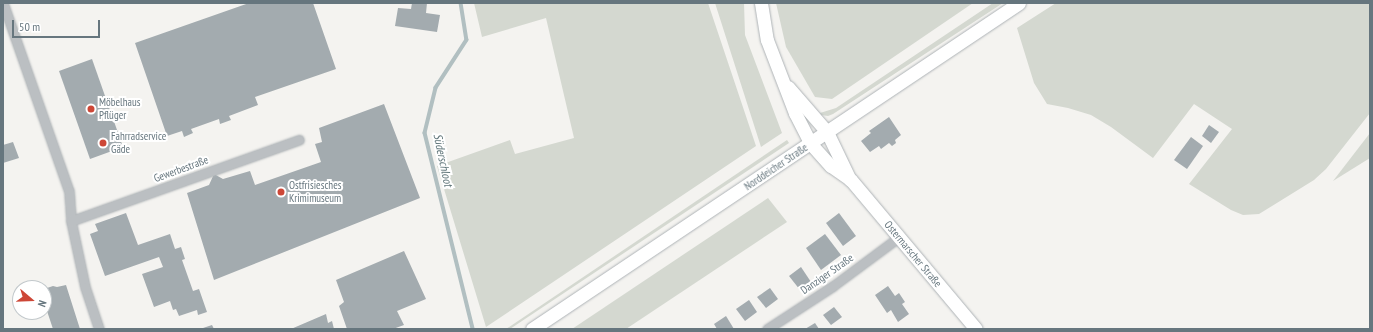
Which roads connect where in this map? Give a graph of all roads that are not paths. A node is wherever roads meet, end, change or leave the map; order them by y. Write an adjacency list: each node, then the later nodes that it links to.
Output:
1 (3, 3): 9 (street)
2 (761, 3): 4 (main road, Ostermarscher Straße)
3 (1019, 3): 5 (main road, Norddeicher Straße)
4 (783, 81): 5 (main road, Ostermarscher Straße); 7 (main road, Ostermarscher Straße)
5 (827, 132): 7 (main road, Norddeicher Straße); 8 (main road, Ostermarscher Straße)
6 (299, 140): 9 (street, Gewerbestraße)
7 (810, 143): 8 (main road, Ostermarscher Straße); 12 (main road, Norddeicher Straße)
8 (851, 180): 10 (main road, Ostermarscher Straße)
9 (71, 222): 11 (street)
10 (899, 237): 13 (street, Danziger Straße); 14 (main road, Ostermarscher Straße)
11 (99, 329)
12 (532, 329)
13 (767, 329)
14 (976, 329)

